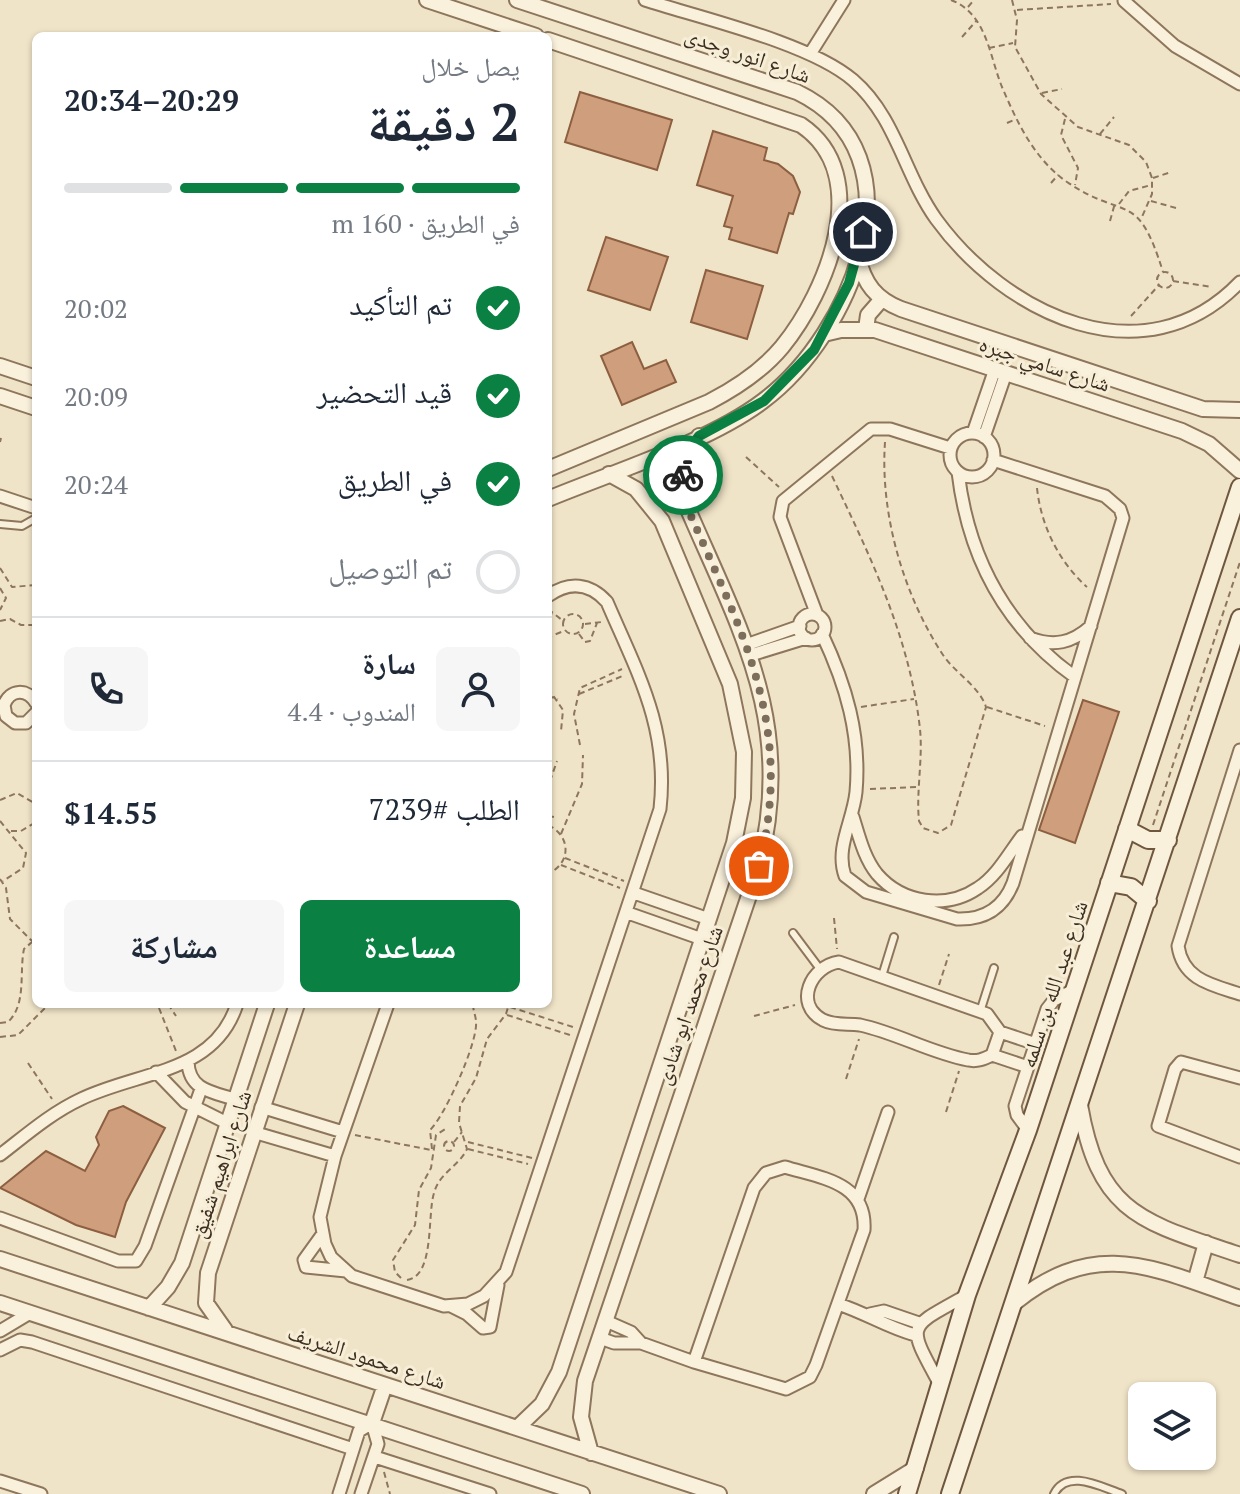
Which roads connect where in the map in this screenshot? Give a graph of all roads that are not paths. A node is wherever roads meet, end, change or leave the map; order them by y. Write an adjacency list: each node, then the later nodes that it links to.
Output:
1 (427, 0): 7 (street)
2 (517, 0): 6 (street, شارع انور وجدى)
3 (645, 0): 9 (street)
4 (844, 0): 9 (street)
5 (1125, 2): 10 (street)
6 (542, 5): 11 (street, شارع انور وجدى)
7 (524, 32)
8 (552, 41): 12 (street)
9 (810, 54): 14 (street)
10 (1240, 84)
11 (862, 158): 12 (street); 13 (street, شارع انور وجدى)
12 (835, 171): 21 (street)
13 (858, 257): 15 (street); 17 (street, شارع انور وجدى)
14 (1238, 284)
15 (882, 299): 16 (street); 24 (street, شارع سامي جبره)
16 (866, 329): 17 (street, شارع سامي جبره); 19 (street, شارع سامي جبره)
17 (824, 334): 23 (street, شارع انور وجدى)
18 (0, 366): 20 (street)
19 (1000, 371): 27 (street, شارع سامي جبره); 28 (street)
20 (32, 377)
21 (749, 379): 23 (street); 32 (street)
22 (0, 396): 25 (street)
23 (764, 401): 29 (street, شارع انور وجدى)
24 (1192, 405): 26 (street, شارع سامي جبره); 27 (street)
25 (32, 407)
26 (1240, 410)
27 (1182, 431): 33 (street, شارع سامي جبره)
28 (979, 435): 30 (street); 31 (street)
29 (699, 436): 35 (street, شارع انور وجدى); 40 (street, شارع محمد ابو شادى)
30 (950, 448): 34 (street); 45 (street)
31 (993, 460): 34 (street); 47 (street)
32 (552, 467)
33 (1240, 471)
34 (958, 472): 51 (street)
35 (609, 474): 38 (street, شارع انور وجدى); 42 (street, شارع محمد ابو شادى)
36 (1240, 487): 60 (main road, شارع عبد الله بن سلمه)
37 (0, 496): 39 (street)
38 (552, 497)
39 (32, 507)
40 (689, 510): 42 (street); 52 (street, شارع محمد ابو شادى)
41 (32, 520): 43 (lane)
42 (662, 521): 66 (street, شارع محمد ابو شادى)
43 (0, 524)
44 (552, 594): 63 (street)
45 (817, 615): 48 (street); 49 (street)
46 (1240, 618): 61 (main road)
47 (1092, 625): 51 (street); 53 (street)
48 (800, 626): 50 (street); 52 (street)
49 (822, 634): 50 (street); 58 (street)
50 (806, 638): 52 (street)
51 (1029, 638): 53 (street)
52 (748, 650): 121 (street, شارع محمد ابو شادى)
53 (1075, 677): 59 (street)
54 (4, 693): 55 (street); 56 (street)
55 (32, 697)
56 (32, 717)
57 (1240, 750): 74 (street)
58 (853, 817): 59 (street); 59 (street)
59 (1027, 829)
60 (1127, 829): 61 (main road); 62 (main road, شارع عبد الله بن سلمه)
61 (1168, 840): 64 (main road)
62 (1109, 883): 64 (main road); 73 (main road, شارع عبد الله بن سلمه)
63 (635, 890): 65 (street); 66 (street)
64 (1148, 901): 91 (main road)
65 (628, 913): 69 (street); 112 (street)
66 (709, 919): 69 (street, شارع محمد ابو شادى)
67 (793, 933): 71 (lane)
68 (894, 937): 72 (lane)
69 (702, 939): 127 (street, شارع محمد ابو شادى)
70 (994, 968): 79 (lane)
71 (820, 969): 72 (street); 82 (street)
72 (881, 979): 79 (street)
73 (1074, 990): 81 (street); 96 (main road, شارع عبد الله بن سلمه)
74 (1240, 994)
75 (235, 1008): 84 (street)
76 (266, 1008): 83 (street, شارع ابراهيم شفيق)
77 (296, 1008): 85 (street, شارع ابراهيم شفيق)
78 (387, 1008): 98 (street)
79 (980, 1012): 80 (street)
80 (1000, 1032): 81 (street); 82 (street)
81 (1036, 1044): 86 (street)
82 (992, 1055): 86 (street)
83 (248, 1059): 85 (street); 90 (street, شارع ابراهيم شفيق)
84 (184, 1063): 87 (street); 89 (street)
85 (275, 1067): 92 (street, شارع ابراهيم شفيق)
86 (1028, 1067): 96 (street)
87 (156, 1072): 93 (street); 99 (street)
88 (1240, 1078): 101 (street)
89 (201, 1089): 90 (street); 93 (street)
90 (234, 1099): 95 (street, شارع ابراهيم شفيق)
91 (1080, 1105): 106 (street); 117 (main road)
92 (261, 1107): 97 (street, شارع ابراهيم شفيق); 98 (street)
93 (193, 1108): 95 (street); 103 (street)
94 (888, 1112): 102 (street)
95 (225, 1122): 105 (street, شارع ابراهيم شفيق)
96 (1028, 1130): 113 (main road, شارع عبد الله بن سلمه)
97 (253, 1132): 100 (street); 107 (street, شارع ابراهيم شفيق)
98 (343, 1132): 100 (street)
99 (0, 1155)
100 (335, 1156): 104 (street)
101 (1240, 1157)
102 (858, 1199): 116 (street); 130 (street)
103 (0, 1218)
104 (322, 1235): 110 (street); 110 (street)
105 (189, 1242): 107 (street); 119 (street, شارع ابراهيم شفيق)
106 (1206, 1243): 108 (street); 111 (street)
107 (214, 1251): 124 (street, شارع ابراهيم شفيق)
108 (1240, 1255)
109 (0, 1259): 119 (street, شارع محمود الشريف)
110 (347, 1272): 118 (street)
111 (1195, 1282): 114 (street); 117 (street)
112 (498, 1285): 118 (street); 118 (street)
113 (967, 1295): 122 (street); 131 (main road, شارع عبد الله بن سلمه)
114 (1240, 1298)
115 (0, 1303): 120 (street)
116 (838, 1304): 122 (street); 130 (street)
117 (1013, 1304): 148 (main road)
118 (450, 1306)
119 (149, 1308): 124 (street, شارع محمود الشريف)
120 (30, 1313): 123 (street); 133 (street)
121 (606, 1321): 125 (street, شارع محمد ابو شادى); 126 (street)
122 (917, 1329): 131 (street)
123 (0, 1331)
124 (228, 1333): 132 (street, شارع محمود الشريف)
125 (600, 1338): 126 (street); 129 (street, شارع محمد ابو شادى)
126 (641, 1343): 130 (street)
127 (568, 1344): 129 (street); 134 (street, شارع محمد ابو شادى)
128 (0, 1350): 135 (street)
129 (595, 1353): 136 (street, شارع محمد ابو شادى)
130 (694, 1362)
131 (939, 1383): 138 (main road, شارع عبد الله بن سلمه)
132 (385, 1385): 133 (street); 134 (street, شارع محمود الشريف)
133 (372, 1423): 135 (street); 137 (street); 144 (street)
134 (517, 1428): 136 (street, شارع محمود الشريف)
135 (353, 1449): 141 (street)
136 (591, 1453): 145 (street, شارع محمود الشريف)
137 (378, 1458): 142 (street); 143 (street)
138 (916, 1468): 146 (street); 147 (main road, شارع عبد الله بن سلمه)
139 (0, 1481): 140 (street)
140 (41, 1494)
141 (339, 1494)
142 (361, 1494)
143 (490, 1494)
144 (582, 1494)
145 (719, 1494)
146 (874, 1494)
147 (907, 1494)
148 (950, 1494)
149 (1054, 1494): 150 (lane)
150 (1122, 1494)

